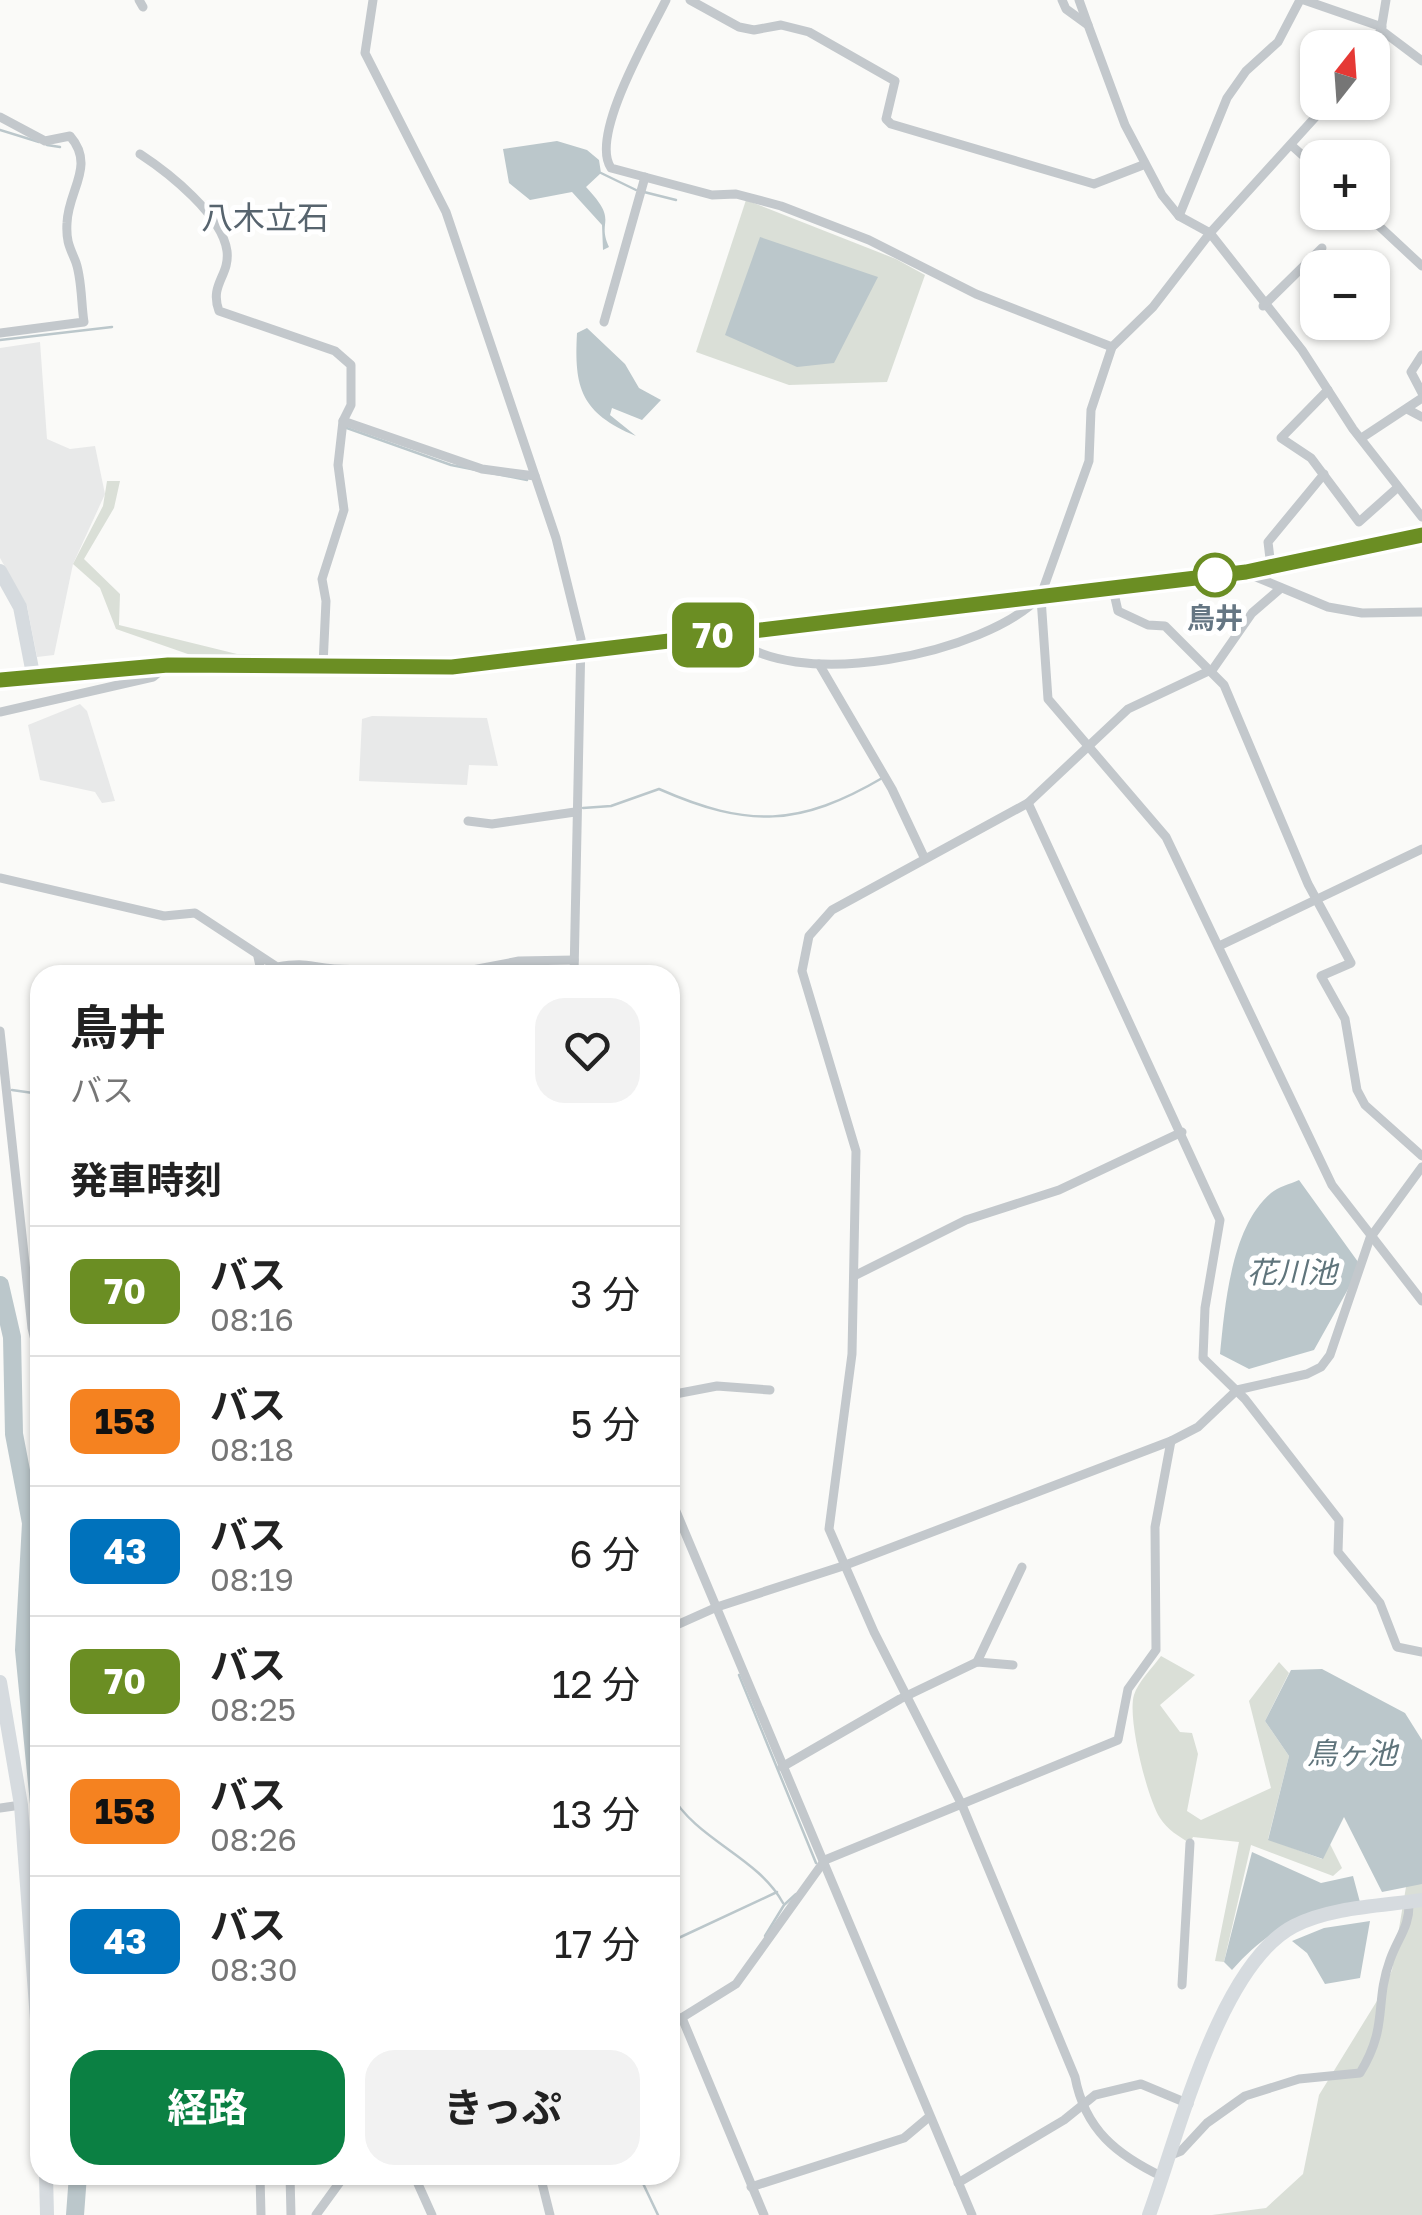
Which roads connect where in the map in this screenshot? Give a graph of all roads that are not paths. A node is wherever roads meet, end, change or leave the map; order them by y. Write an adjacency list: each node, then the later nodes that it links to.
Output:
1 (373, 0): 35 (street)
2 (666, 0): 17 (street)
3 (690, 0): 16 (street)
4 (1062, 0): 8 (street)
5 (1079, 0): 8 (street)
6 (1302, 0): 9 (street); 18 (street)
7 (1386, 0): 9 (street)
8 (1088, 24): 16 (street)
9 (1381, 28): 10 (street)
10 (1422, 61)
11 (0, 117): 25 (street)
12 (1313, 120): 13 (street)
13 (1292, 144): 14 (street); 20 (street)
14 (1300, 152)
15 (140, 154): 32 (street)
16 (1143, 165): 18 (street)
17 (646, 177): 24 (street); 26 (street)
18 (1179, 216): 20 (street)
19 (1383, 230): 22 (street)
20 (1210, 233): 23 (street); 26 (street)
21 (1322, 248): 23 (street)
22 (1422, 266)
23 (1263, 306): 28 (street)
24 (604, 322)
25 (0, 333)
26 (1112, 346): 45 (street)
27 (1422, 355): 29 (street)
28 (1328, 390): 33 (street); 34 (street)
29 (1422, 396): 30 (street)
30 (1407, 409): 31 (street); 33 (street)
31 (1422, 417)
32 (343, 421): 35 (street); 51 (street)
33 (1363, 437): 36 (street)
34 (1324, 474): 36 (street); 40 (street)
35 (535, 476): 48 (street)
36 (1398, 488): 37 (street)
37 (1418, 504): 38 (street)
38 (1422, 518)
39 (1422, 535): 40 (highway)
40 (1271, 567): 42 (highway)
41 (0, 571): 53 (street)
42 (1246, 572): 43 (highway); 44 (street)
43 (1112, 587): 45 (highway); 52 (street)
44 (1281, 588): 46 (street); 52 (street)
45 (1040, 595): 47 (highway); 49 (street); 56 (street)
46 (1422, 612)
47 (729, 633): 48 (highway); 49 (street)
48 (578, 652): 51 (highway); 58 (street)
49 (819, 664): 61 (street)
50 (168, 665): 51 (highway); 53 (highway); 55 (street)
51 (323, 665)
52 (1212, 669): 56 (street); 63 (street)
53 (34, 674): 54 (highway)
54 (0, 680)
55 (0, 712)
56 (1085, 747): 57 (street); 64 (street)
57 (1028, 803): 61 (street); 74 (street)
58 (575, 812): 59 (street); 66 (street)
59 (468, 821)
60 (1422, 849): 63 (street)
61 (924, 856): 78 (street)
62 (0, 878): 65 (street)
63 (1315, 900): 64 (street); 75 (street)
64 (1218, 946): 77 (street)
65 (258, 957): 67 (street); 68 (street)
66 (574, 960): 71 (street); 72 (street)
67 (260, 965)
68 (272, 965)
69 (293, 965): 70 (street)
70 (320, 965)
71 (498, 965)
72 (574, 965)
73 (0, 1031): 80 (street)
74 (1182, 1132): 78 (street); 82 (street)
75 (1422, 1156)
76 (1422, 1167): 77 (street)
77 (1370, 1238): 79 (street); 82 (street)
78 (856, 1275): 86 (street)
79 (1422, 1301)
80 (30, 1310)
81 (770, 1390): 83 (street)
82 (1237, 1390): 84 (street); 90 (street)
83 (680, 1392)
84 (1171, 1442): 86 (street); 97 (street)
85 (680, 1520): 88 (street)
86 (843, 1566): 88 (street); 94 (street)
87 (1022, 1567): 91 (street)
88 (717, 1607): 89 (street); 95 (street)
89 (680, 1624)
90 (1422, 1652)
91 (977, 1662): 92 (street); 94 (street)
92 (1013, 1665)
93 (0, 1682): 96 (street)
94 (909, 1694): 95 (street); 97 (street)
95 (782, 1767): 100 (street)
96 (21, 1805): 98 (street); 102 (street)
97 (962, 1805): 100 (street); 107 (street)
98 (0, 1808)
99 (1190, 1843): 103 (street)
100 (825, 1860): 104 (street); 108 (street)
101 (1416, 1901): 106 (street); 109 (street)
102 (30, 1926)
103 (1182, 1985)
104 (680, 2019)
105 (680, 2030): 118 (street)
106 (1190, 2104): 107 (street); 109 (street)
107 (1080, 2105): 110 (street); 111 (street)
108 (929, 2117): 111 (street); 118 (street)
109 (1171, 2154): 110 (street)
110 (1163, 2177): 127 (street)
111 (958, 2184): 126 (street)
112 (46, 2185): 119 (street)
113 (260, 2185): 120 (street)
114 (290, 2185): 121 (street)
115 (338, 2185): 122 (street)
116 (418, 2185): 123 (street)
117 (542, 2185): 124 (street)
118 (751, 2187): 125 (street)
119 (47, 2215)
120 (261, 2215)
121 (291, 2215)
122 (316, 2215)
123 (432, 2215)
124 (550, 2215)
125 (764, 2215)
126 (972, 2215)
127 (1149, 2215)

